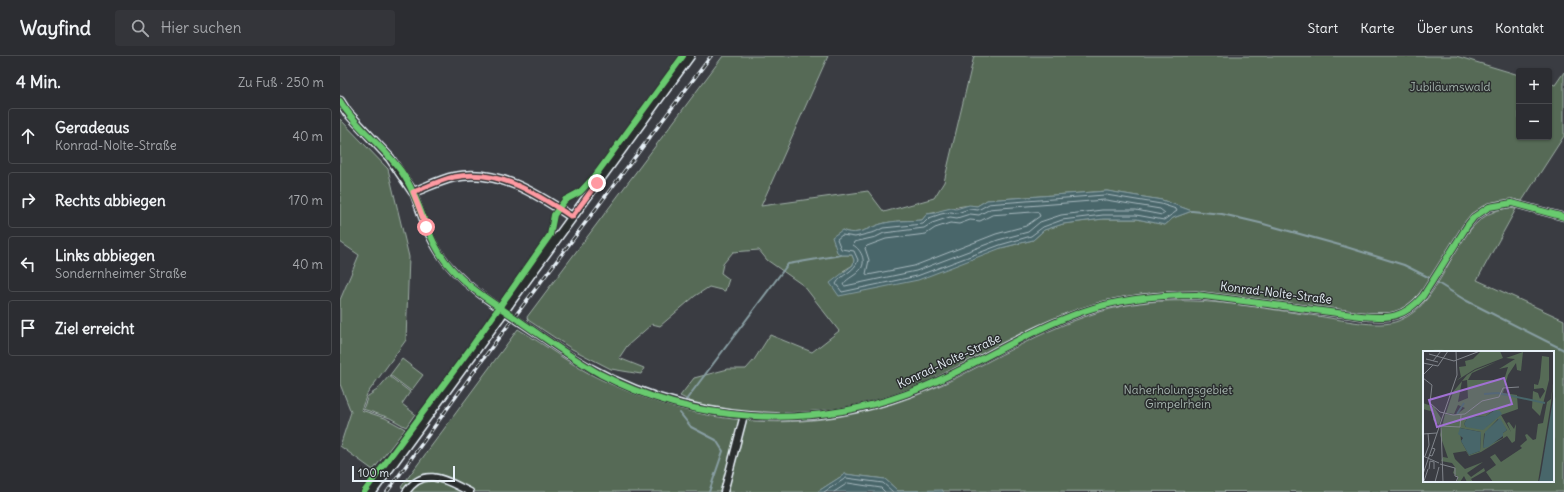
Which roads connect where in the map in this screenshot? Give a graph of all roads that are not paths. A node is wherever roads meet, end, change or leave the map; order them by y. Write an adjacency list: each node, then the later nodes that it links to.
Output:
1 (690, 56): 4 (main road)
2 (340, 101): 3 (main road, Konrad-Nolte-Straße)
3 (413, 192): 4 (main road); 6 (street, Konrad-Nolte-Straße)
4 (572, 217): 7 (main road, bridge)
5 (1564, 217): 6 (street, Konrad-Nolte-Straße)
6 (744, 415): 10 (street)
7 (372, 492)
8 (406, 492): 9 (street)
9 (470, 492)
10 (724, 492)

